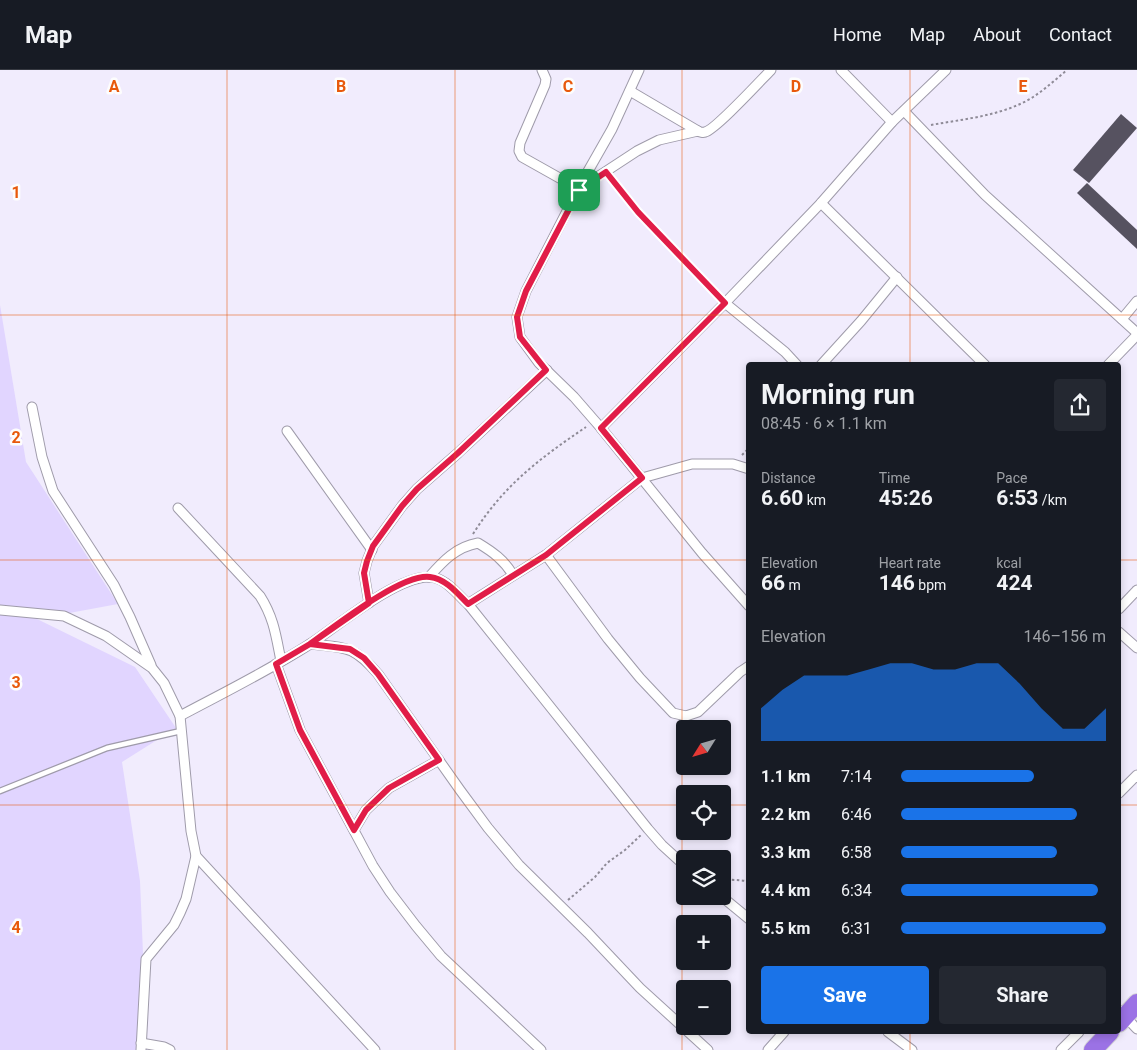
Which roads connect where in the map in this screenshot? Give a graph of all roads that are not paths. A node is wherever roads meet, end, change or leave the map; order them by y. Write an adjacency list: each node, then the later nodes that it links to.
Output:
1 (542, 70): 10 (street)
2 (639, 70): 6 (street)
3 (771, 70): 9 (street)
4 (841, 70): 8 (street)
5 (946, 70): 7 (street)
6 (630, 91): 9 (street); 10 (street)
7 (904, 111): 8 (street); 15 (street)
8 (892, 122): 11 (street)
9 (698, 132): 10 (street)
10 (579, 190): 21 (street)
11 (821, 203): 12 (street); 14 (street)
12 (897, 277): 18 (street); 19 (street)
13 (1137, 301): 15 (street)
14 (725, 303): 17 (street); 23 (street)
15 (1122, 319): 16 (street)
16 (1137, 334): 20 (street)
17 (794, 362)
18 (825, 362)
19 (982, 362)
20 (1112, 362)
21 (546, 370): 23 (street); 28 (street)
22 (32, 407): 42 (street)
23 (601, 428): 26 (street)
24 (288, 430): 28 (street)
25 (746, 468): 26 (street)
26 (642, 478): 29 (street); 34 (street)
27 (178, 508): 41 (street)
28 (372, 550): 33 (street)
29 (546, 555): 30 (street); 43 (street)
30 (514, 575): 31 (street); 35 (street)
31 (428, 577): 33 (street); 35 (street)
32 (1137, 590): 36 (street)
33 (369, 603): 39 (street)
34 (746, 603)
35 (468, 604): 52 (street)
36 (1121, 607)
37 (0, 610): 42 (street)
38 (1121, 634): 40 (street)
39 (310, 644): 41 (street); 46 (street)
40 (1137, 648)
41 (279, 662): 44 (street); 50 (street)
42 (152, 668): 44 (street)
43 (746, 668)
44 (180, 716): 45 (street)
45 (182, 731): 48 (lane); 51 (street)
46 (439, 760): 50 (street); 65 (street)
47 (1137, 774): 49 (street)
48 (0, 791)
49 (1121, 791)
50 (354, 830): 64 (street)
51 (196, 856): 61 (street); 63 (street)
52 (676, 858)
53 (731, 904): 54 (street)
54 (746, 917)
55 (1137, 1003): 56 (highway)
56 (1125, 1020)
57 (782, 1034): 66 (street)
58 (891, 1034): 67 (street)
59 (1077, 1034): 68 (street)
60 (1108, 1034): 69 (highway)
61 (141, 1046): 62 (street)
62 (170, 1050)
63 (375, 1050)
64 (541, 1050)
65 (708, 1050)
66 (768, 1050)
67 (912, 1050)
68 (1061, 1050)
69 (1093, 1050)

